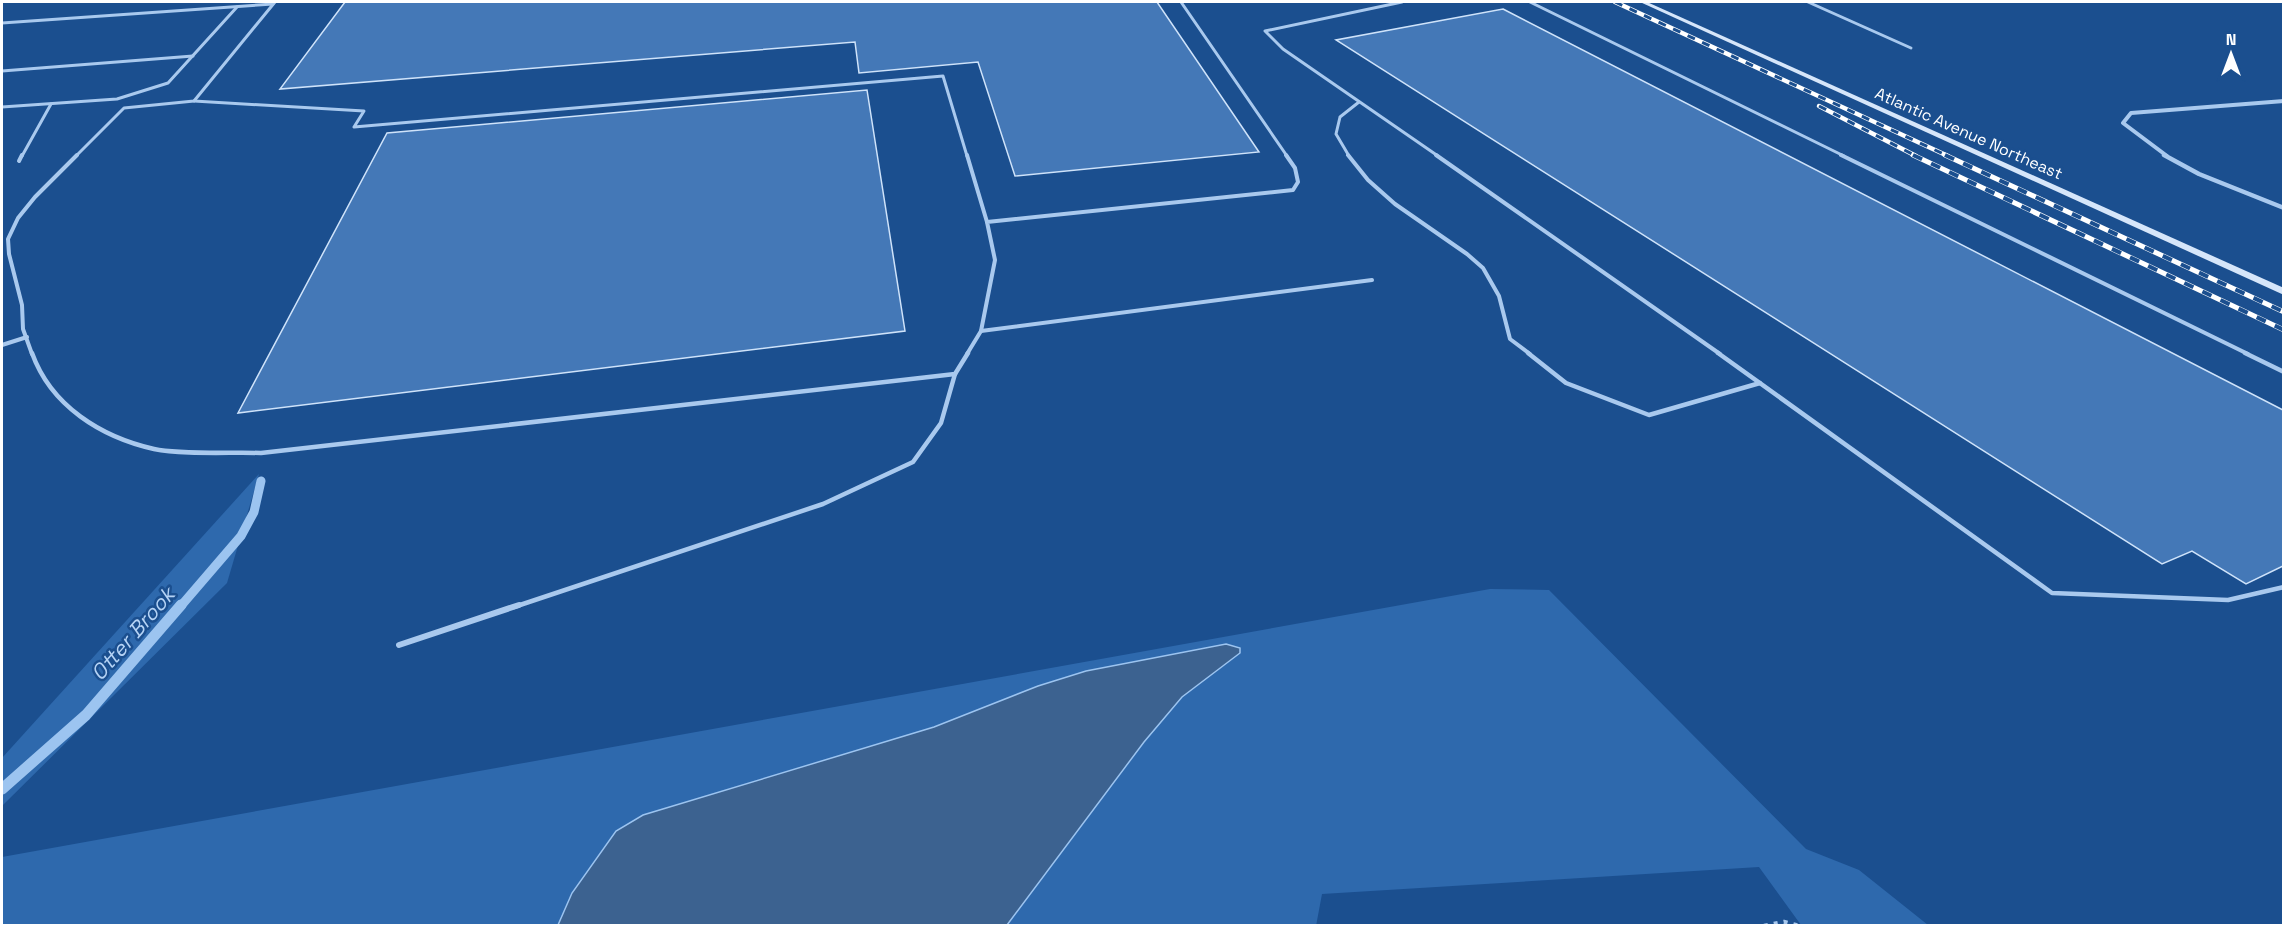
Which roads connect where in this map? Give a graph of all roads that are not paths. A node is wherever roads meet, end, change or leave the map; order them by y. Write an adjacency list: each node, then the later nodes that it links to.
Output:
1 (1181, 2): 19 (lane)
2 (1402, 2): 14 (lane)
3 (1530, 2): 25 (lane)
4 (1643, 2): 21 (street, Atlantic Avenue Northeast)
5 (1808, 2): 9 (lane)
6 (274, 3): 7 (lane); 12 (lane)
7 (237, 7): 8 (lane); 10 (lane)
8 (2, 23)
9 (1911, 48)
10 (192, 56): 11 (lane); 15 (lane)
11 (2, 71)
12 (194, 101): 19 (lane); 23 (lane)
13 (2283, 101): 18 (street)
14 (1359, 102): 27 (lane); 27 (lane)
15 (51, 104): 16 (lane); 17 (lane)
16 (2, 107)
17 (19, 161)
18 (2283, 208)
19 (987, 222): 22 (lane)
20 (1372, 280): 22 (lane)
21 (2283, 292)
22 (981, 331): 26 (lane)
23 (27, 337): 24 (lane); 26 (lane)
24 (2, 345)
25 (2283, 372)
26 (956, 374): 29 (lane)
27 (1760, 383): 28 (lane)
28 (2283, 587)
29 (399, 645)

